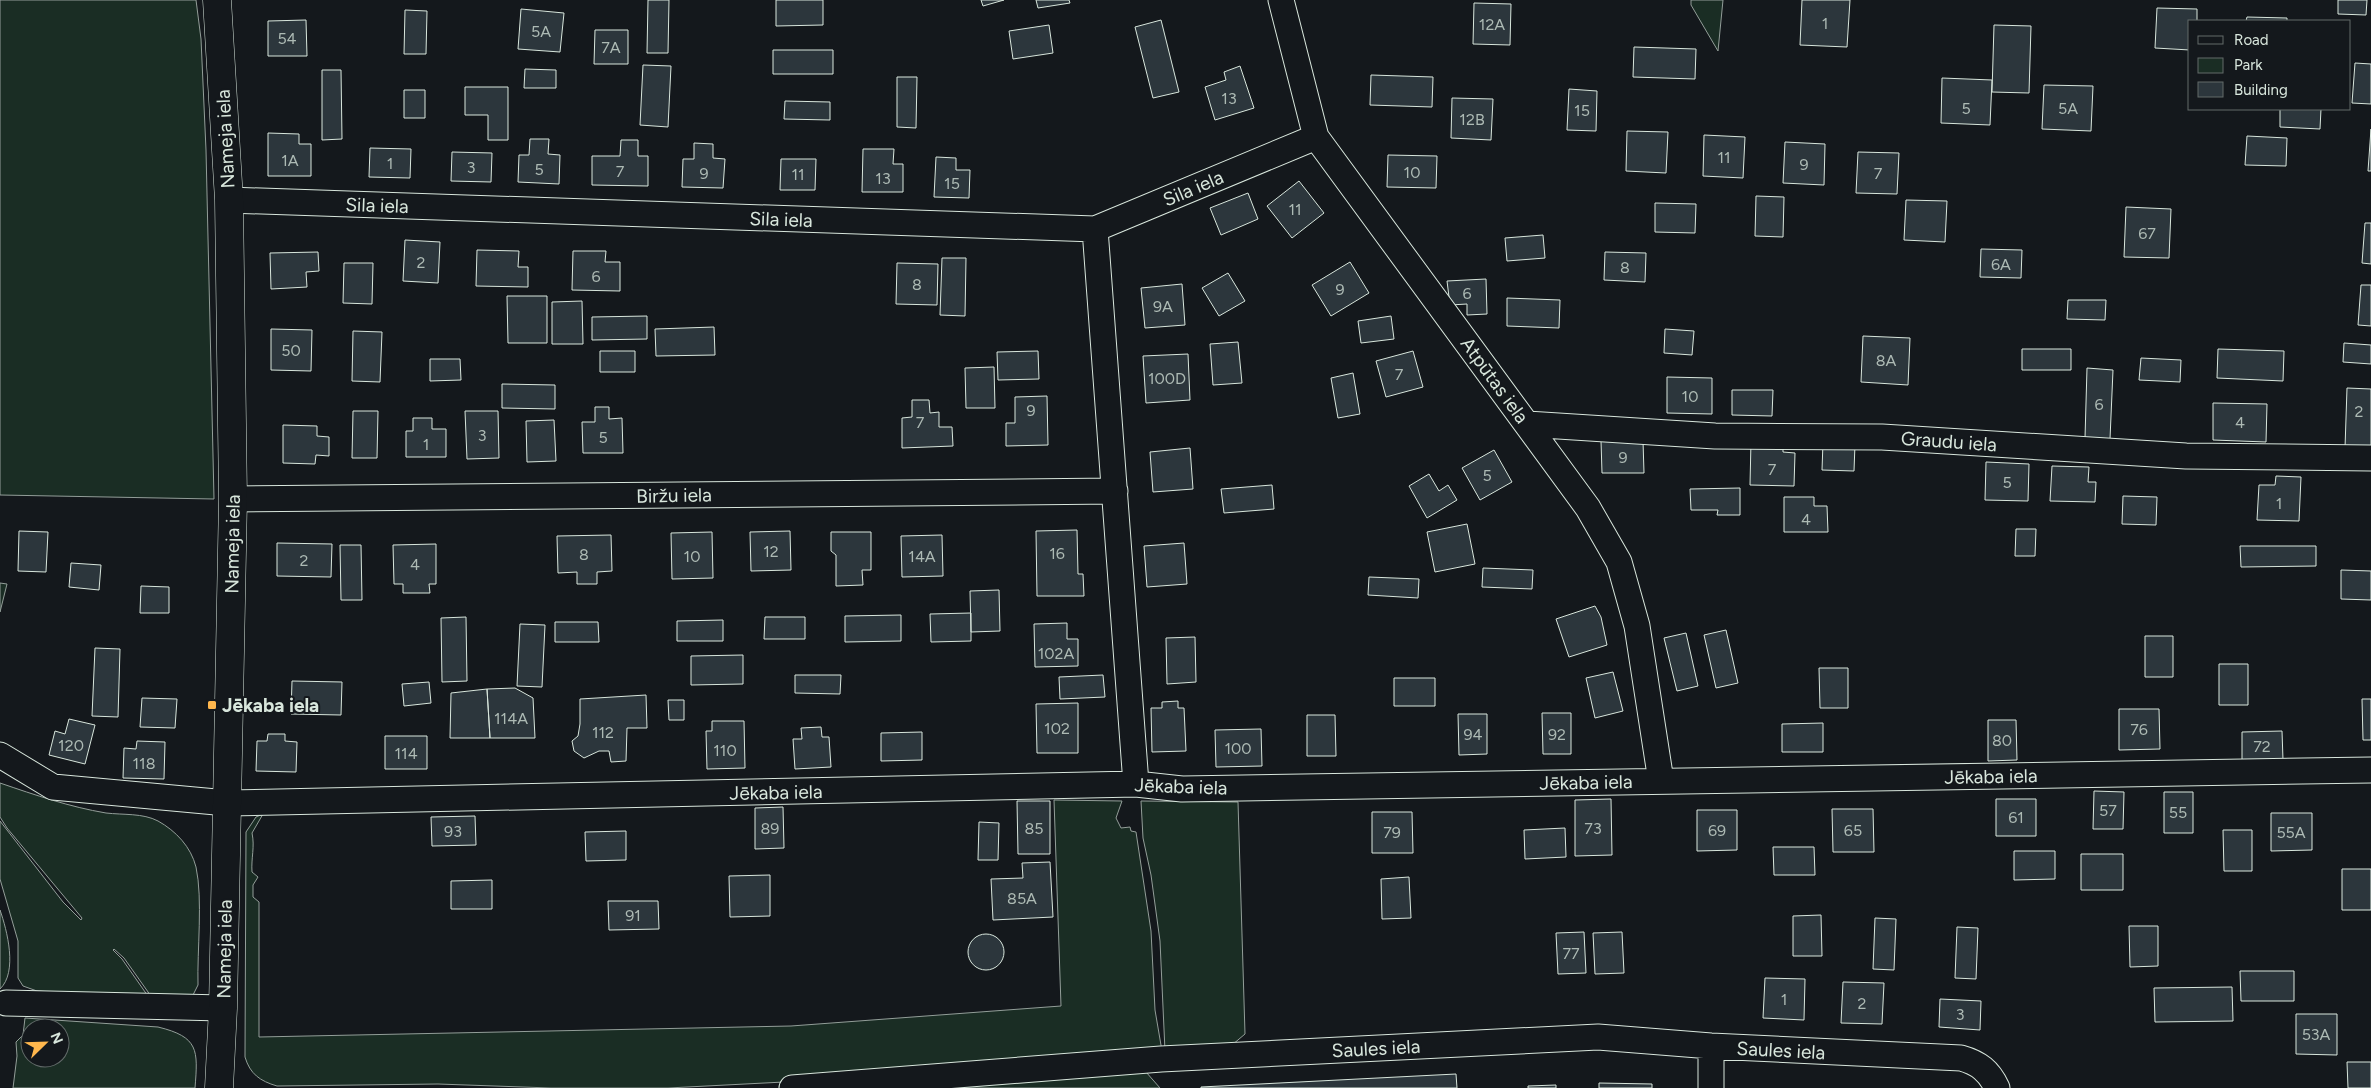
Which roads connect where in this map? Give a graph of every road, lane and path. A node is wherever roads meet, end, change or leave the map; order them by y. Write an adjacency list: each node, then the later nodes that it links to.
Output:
1 (217, 0): 4 (street, Nameja iela)
2 (1281, 0): 3 (street, Atpūtas iela)
3 (1316, 136): 5 (street, Sila iela); 6 (street, Atpūtas iela)
4 (229, 200): 5 (street, Sila iela); 9 (street, Nameja iela)
5 (1094, 229): 8 (street)
6 (1527, 424): 7 (street, Graudu iela); 12 (street, Atpūtas iela)
7 (2371, 458)
8 (1116, 491): 9 (street, Biržu iela); 13 (street)
9 (233, 499): 14 (street, Nameja iela)
10 (0, 755): 14 (street, Jēkaba iela)
11 (2371, 770): 12 (street, Jēkaba iela)
12 (1661, 781): 13 (street, Jēkaba iela)
13 (1136, 784): 14 (street, Jēkaba iela)
14 (227, 803): 16 (street, Nameja iela)
15 (6, 1003): 16 (street)
16 (223, 1008): 18 (street, Nameja iela)
17 (1711, 1046): 19 (street, Saules iela); 20 (street); 21 (street, Saules iela)
18 (218, 1088)
19 (792, 1088)
20 (1711, 1088)
21 (1997, 1088)

